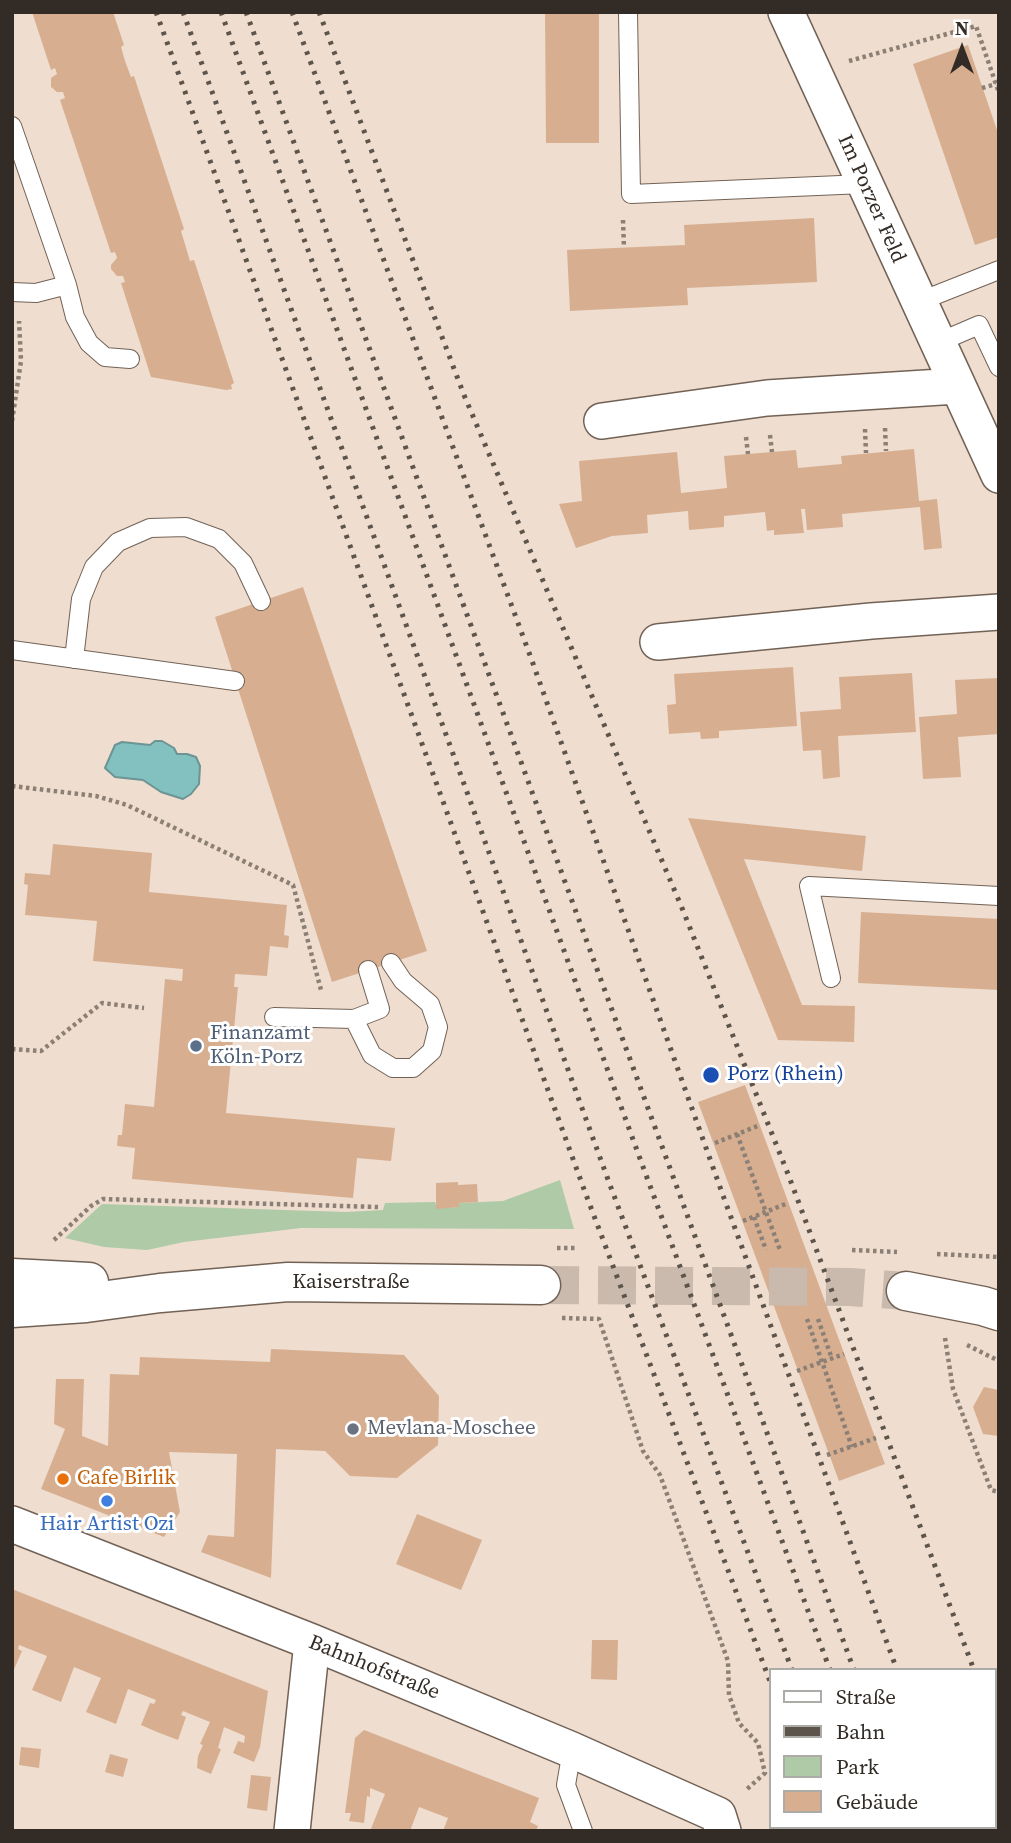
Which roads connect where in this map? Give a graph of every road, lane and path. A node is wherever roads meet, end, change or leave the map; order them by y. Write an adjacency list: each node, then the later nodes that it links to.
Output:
1 (628, 12): 8 (lane)
2 (786, 12): 3 (street, Im Porzer Feld)
3 (815, 71): 4 (path); 8 (street, Im Porzer Feld)
4 (996, 84): 5 (path); 6 (path)
5 (982, 88)
6 (999, 93)
7 (12, 126): 10 (lane)
8 (863, 184): 12 (street, Im Porzer Feld)
9 (999, 270): 12 (lane)
10 (67, 285): 11 (lane); 14 (lane)
11 (15, 292): 17 (path)
12 (918, 302): 13 (street, Im Porzer Feld)
13 (937, 344): 15 (lane); 16 (street, Im Porzer Feld)
14 (130, 359)
15 (999, 367)
16 (957, 386): 18 (street); 19 (street, Im Porzer Feld)
17 (12, 421)
18 (602, 421)
19 (999, 474)
20 (261, 601): 24 (lane)
21 (999, 612): 22 (street)
22 (658, 642)
23 (12, 650): 24 (lane)
24 (74, 659): 25 (lane)
25 (235, 681)
26 (12, 786): 33 (path)
27 (999, 896): 30 (lane)
28 (391, 963): 34 (lane)
29 (368, 970): 34 (lane)
30 (831, 978)
31 (144, 1008): 35 (path)
32 (274, 1017): 33 (lane)
33 (328, 1018): 34 (lane)
34 (354, 1019)
35 (12, 1049)
36 (760, 1125): 37 (path)
37 (737, 1134): 38 (path); 45 (path)
38 (715, 1143)
39 (788, 1203): 41 (path)
40 (378, 1207): 43 (path)
41 (754, 1217): 42 (path); 44 (path)
42 (743, 1221)
43 (46, 1246)
44 (766, 1250)
45 (780, 1250)
46 (12, 1278): 49 (main road, Kaiserstraße)
47 (541, 1285): 49 (main road, Kaiserstraße)
48 (906, 1291): 51 (main road)
49 (160, 1293): 50 (main road, Kaiserstraße)
50 (12, 1308)
51 (999, 1311)
52 (599, 1319): 66 (path)
53 (807, 1319): 60 (path)
54 (818, 1319): 57 (path)
55 (944, 1334): 62 (path)
56 (844, 1354): 57 (path)
57 (832, 1359): 58 (path)
58 (797, 1371)
59 (876, 1438): 60 (path)
60 (852, 1447): 61 (path)
61 (827, 1455)
62 (999, 1492)
63 (12, 1524): 64 (street, Bahnhofstraße)
64 (312, 1642): 65 (street, Bahnhofstraße); 67 (street)
65 (572, 1750): 68 (lane); 69 (street, Bahnhofstraße)
66 (765, 1773)
67 (292, 1831)
68 (583, 1831)
69 (723, 1831)

